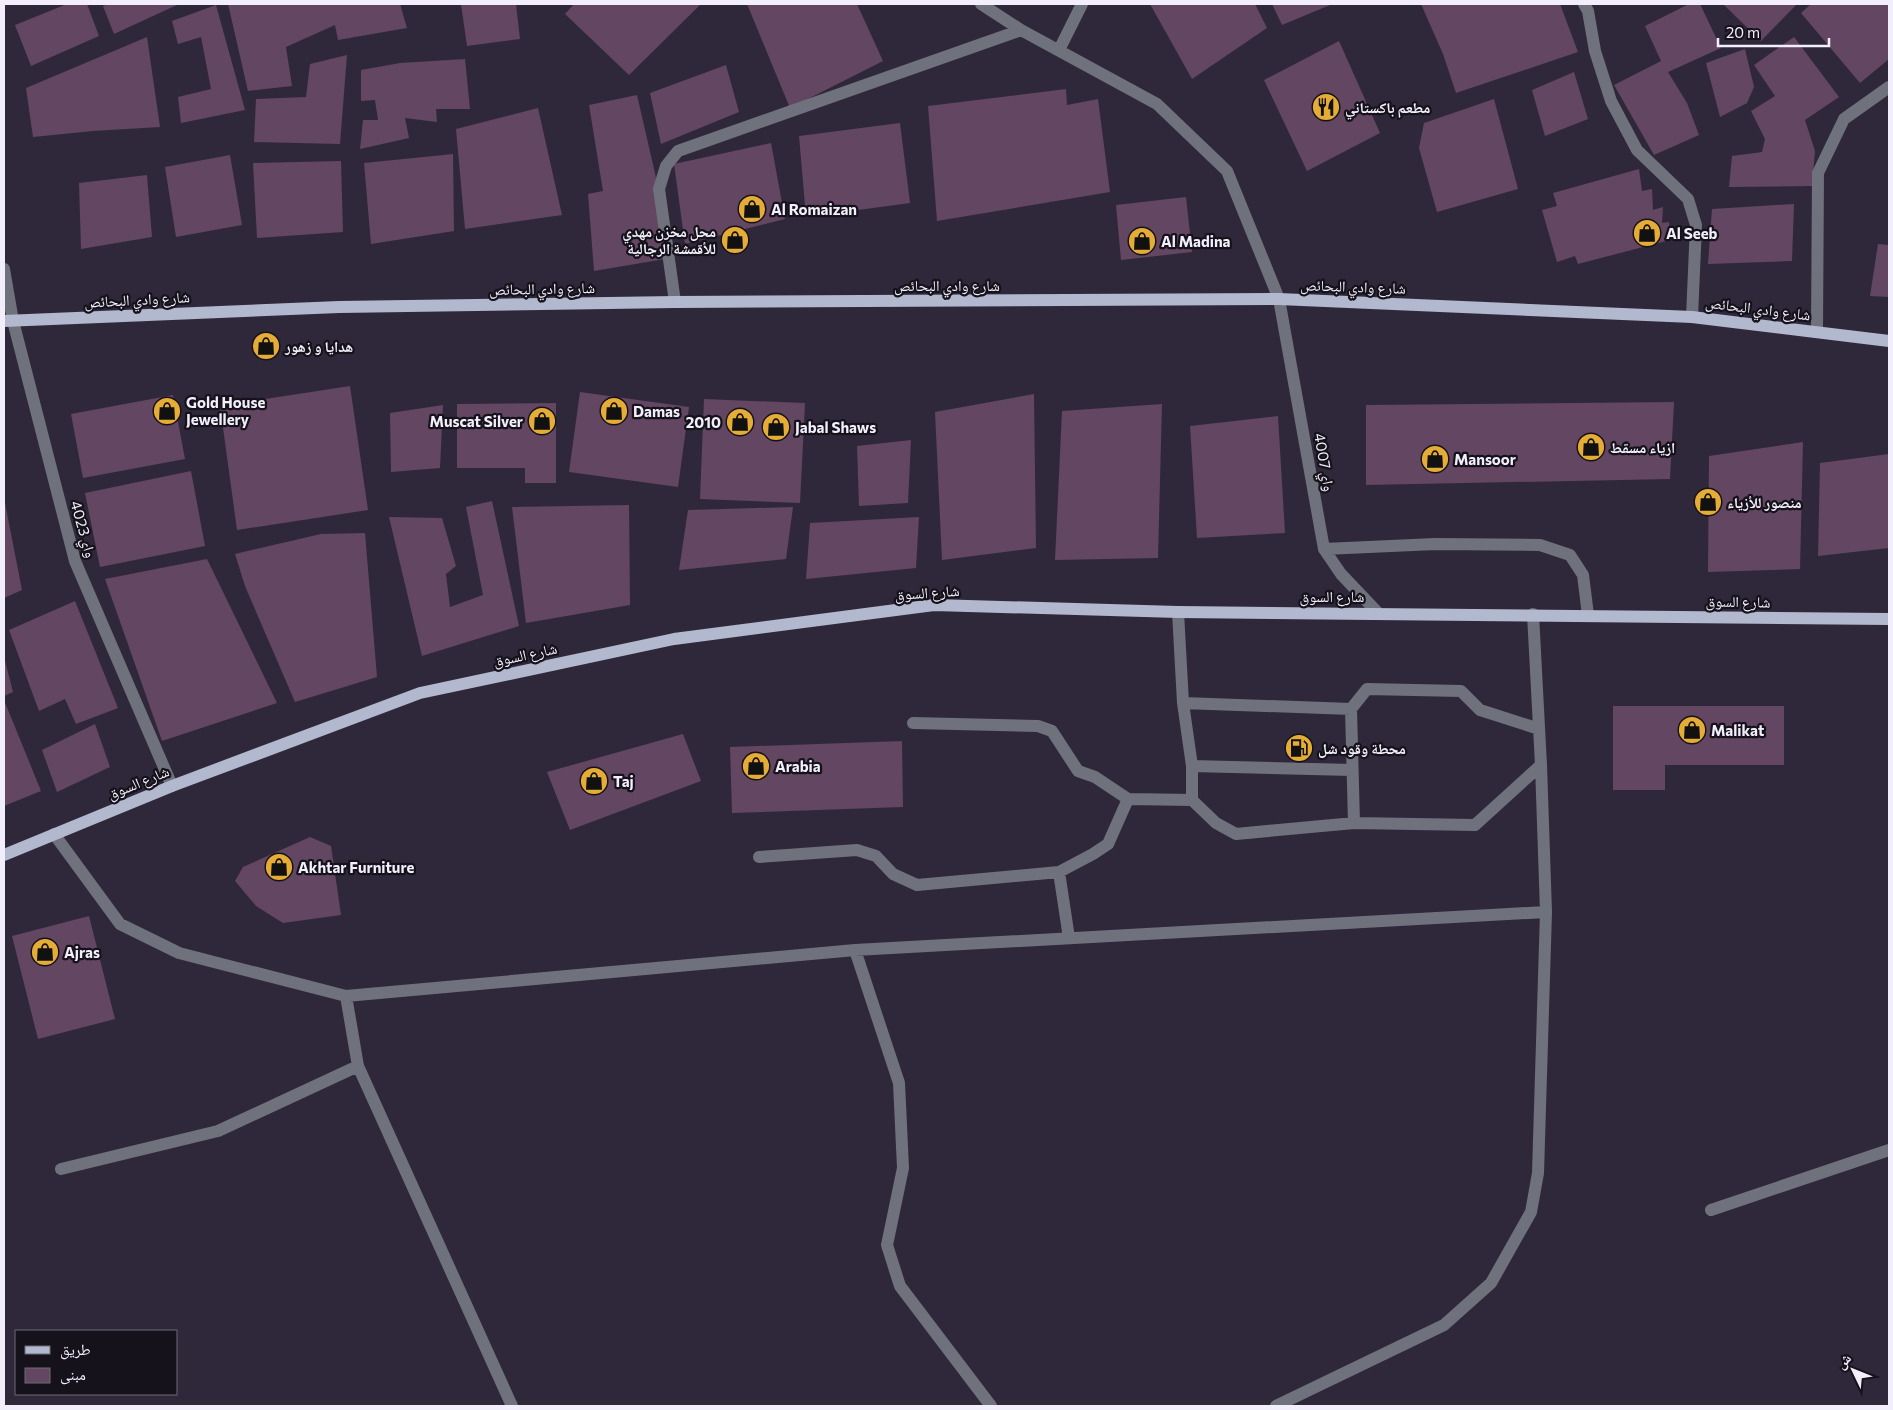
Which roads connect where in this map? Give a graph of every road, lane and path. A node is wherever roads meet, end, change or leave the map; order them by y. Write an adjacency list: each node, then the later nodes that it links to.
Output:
1 (982, 4): 4 (street, واي 4007)
2 (1082, 4): 5 (street)
3 (1584, 4): 10 (street)
4 (1021, 30): 5 (street, واي 4007); 9 (street)
5 (1059, 50): 8 (street, واي 4007)
6 (1889, 87): 12 (street)
7 (4, 269): 11 (street, واي 4023)
8 (1279, 299): 9 (main road, شارع وادي البحائص); 10 (main road, شارع وادي البحائص); 14 (street, واي 4007)
9 (675, 302): 11 (main road, شارع وادي البحائص)
10 (1692, 317): 12 (main road, شارع وادي البحائص)
11 (8, 321): 27 (street, واي 4023)
12 (1817, 332): 13 (main road, شارع وادي البحائص)
13 (1889, 341)
14 (1324, 549): 16 (street, واي 4007); 18 (street)
15 (1178, 612): 16 (main road, شارع السوق); 20 (street); 27 (main road, شارع السوق)
16 (1378, 613): 17 (main road, شارع السوق)
17 (1533, 614): 18 (main road, شارع السوق); 23 (street)
18 (1588, 615): 19 (main road, شارع السوق)
19 (1889, 619)
20 (1183, 703): 21 (street); 25 (street)
21 (1351, 709): 23 (street); 26 (street)
22 (913, 723): 28 (street)
23 (1539, 729): 24 (street)
24 (1541, 765): 30 (street); 35 (street)
25 (1192, 766): 26 (street); 29 (street)
26 (1352, 770): 30 (street)
27 (172, 786): 31 (main road, شارع السوق)
28 (1128, 799): 29 (street); 34 (street)
29 (1192, 800): 30 (street)
30 (1354, 823)
31 (54, 834): 32 (main road, شارع السوق); 38 (street)
32 (4, 855)
33 (759, 856): 34 (street)
34 (1059, 872): 36 (street)
35 (1546, 912): 36 (street); 45 (street)
36 (1069, 938): 37 (street)
37 (855, 950): 38 (street); 44 (street)
38 (346, 996): 39 (street)
39 (358, 1066): 41 (street); 43 (street)
40 (1889, 1150): 42 (street)
41 (61, 1168)
42 (1710, 1210)
43 (512, 1406)
44 (990, 1406)
45 (1276, 1406)

